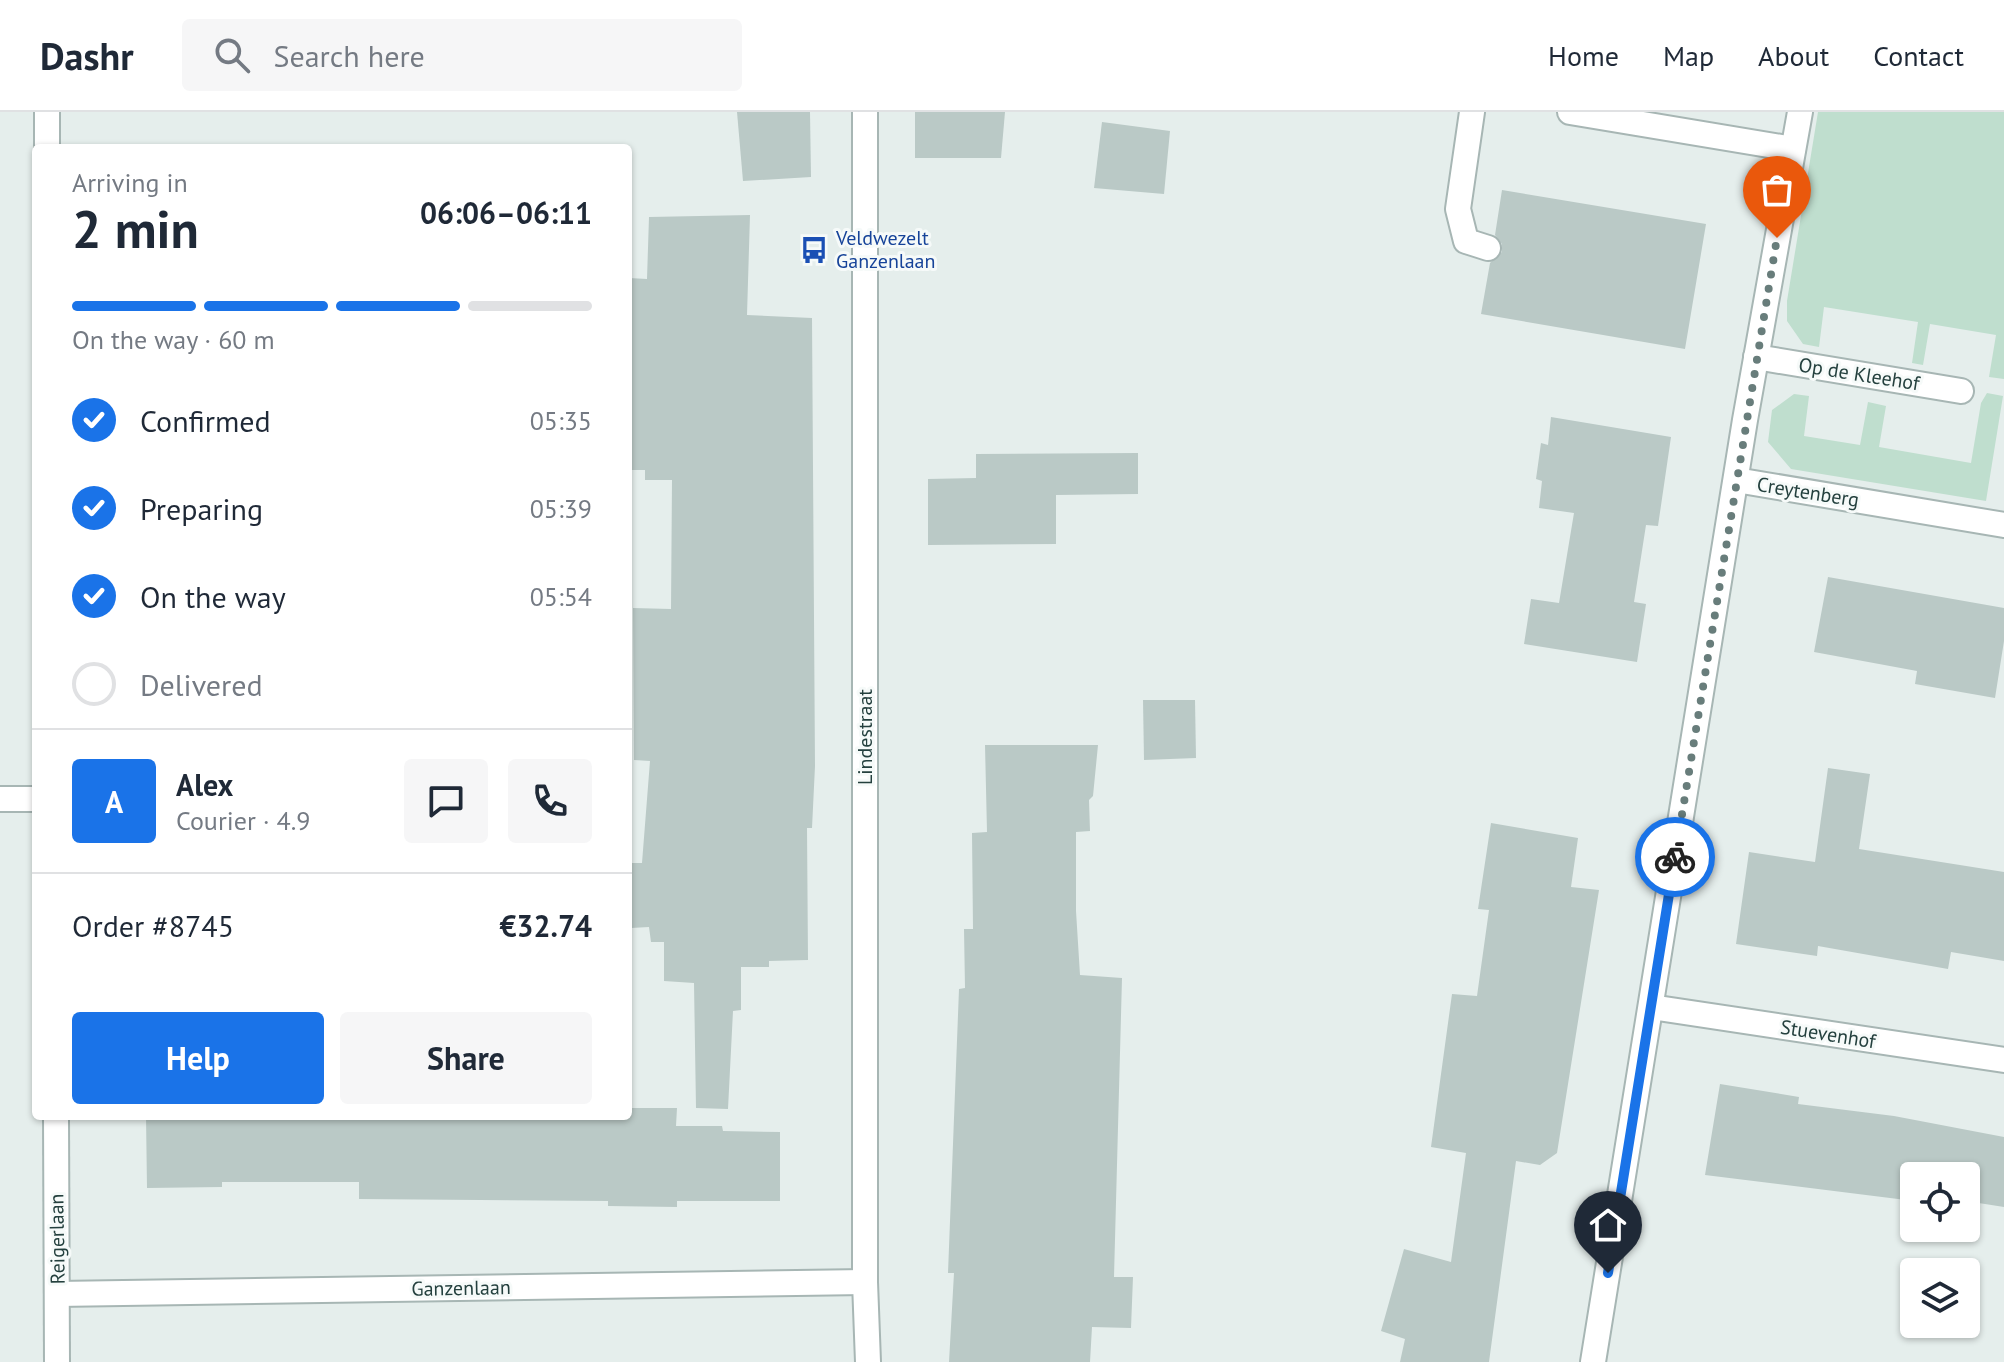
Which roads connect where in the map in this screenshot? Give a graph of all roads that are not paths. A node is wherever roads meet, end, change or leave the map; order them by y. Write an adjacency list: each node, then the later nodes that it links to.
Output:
1 (47, 112): 6 (street)
2 (865, 112): 18 (street, Lindestraat)
3 (1472, 112): 8 (street)
4 (1570, 112): 7 (street)
5 (1800, 112): 7 (street)
6 (47, 144)
7 (1793, 149): 9 (street)
8 (1488, 248)
9 (1756, 357): 10 (street, Op de Kleehof); 11 (street)
10 (1961, 391)
11 (1736, 480): 12 (street, Creytenberg); 15 (street, Creytenberg)
12 (2004, 525)
13 (0, 799): 14 (street)
14 (32, 799)
15 (1651, 1007): 16 (street, Stuevenhof); 22 (street, Creytenberg)
16 (2004, 1060)
17 (56, 1120): 19 (street, Reigerlaan)
18 (865, 1282): 19 (street, Ganzenlaan); 21 (street, Lindestraat)
19 (57, 1294): 20 (street, Reigerlaan)
20 (57, 1362)
21 (868, 1362)
22 (1593, 1362)

